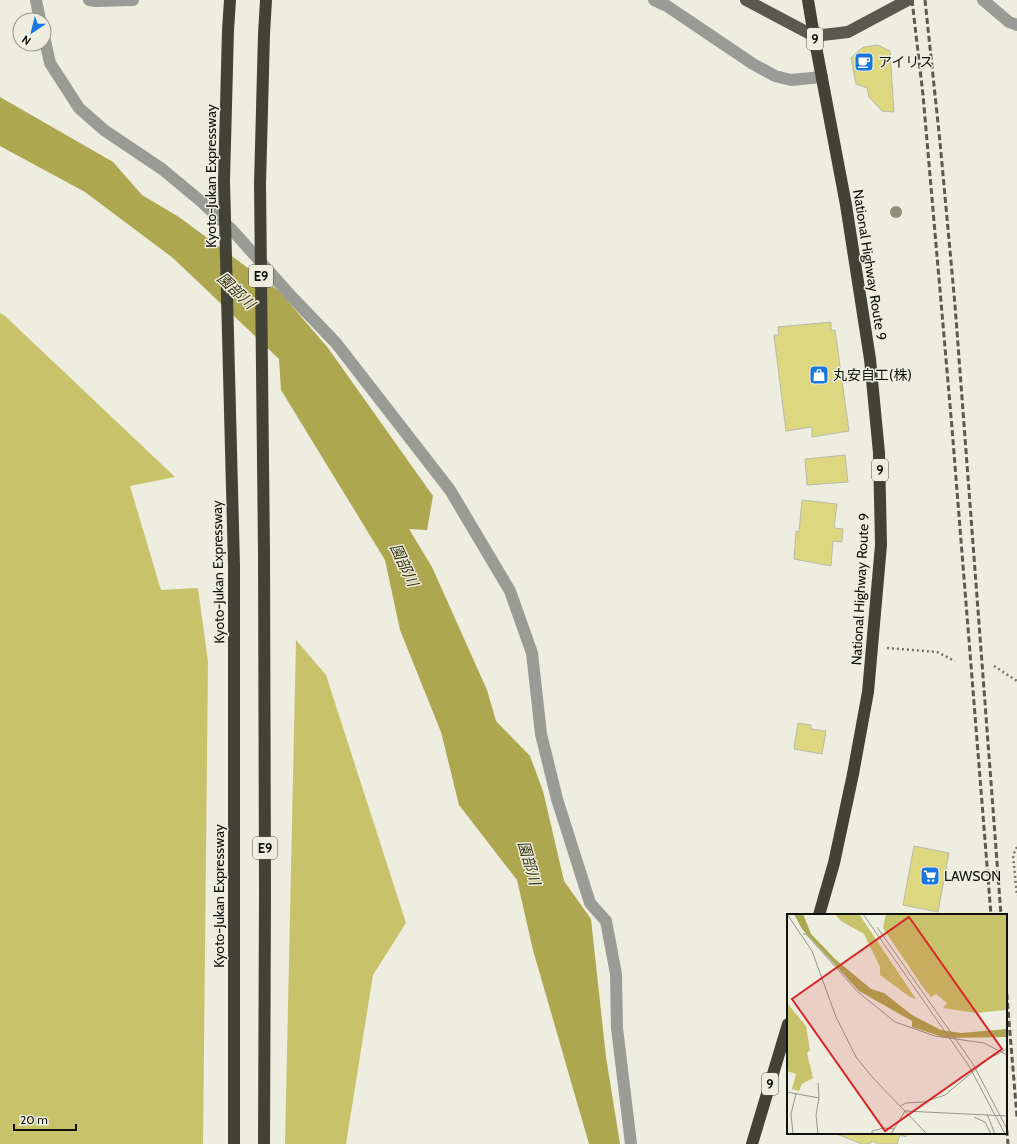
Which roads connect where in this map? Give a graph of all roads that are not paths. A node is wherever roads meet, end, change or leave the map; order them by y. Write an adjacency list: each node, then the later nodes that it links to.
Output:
1 (36, 0): 11 (street)
2 (89, 0): 3 (street)
3 (133, 0)
4 (230, 0): 18 (highway, Kyoto-Jukan Expressway / E9, bridge)
5 (266, 0): 19 (highway, E9, bridge)
6 (654, 0): 15 (street)
7 (746, 0): 13 (main road)
8 (808, 0): 13 (highway, National Highway Route 9 / 9)
9 (908, 0): 13 (main road)
10 (983, 0): 12 (street)
11 (38, 12)
12 (1017, 25)
13 (814, 36): 15 (highway, National Highway Route 9 / 9)
14 (47, 52): 20 (street)
15 (822, 77): 16 (highway, National Highway Route 9 / 9)
16 (819, 914)
17 (787, 1027): 21 (highway, 9)
18 (234, 1144)
19 (264, 1144)
20 (631, 1144)
21 (752, 1144)

